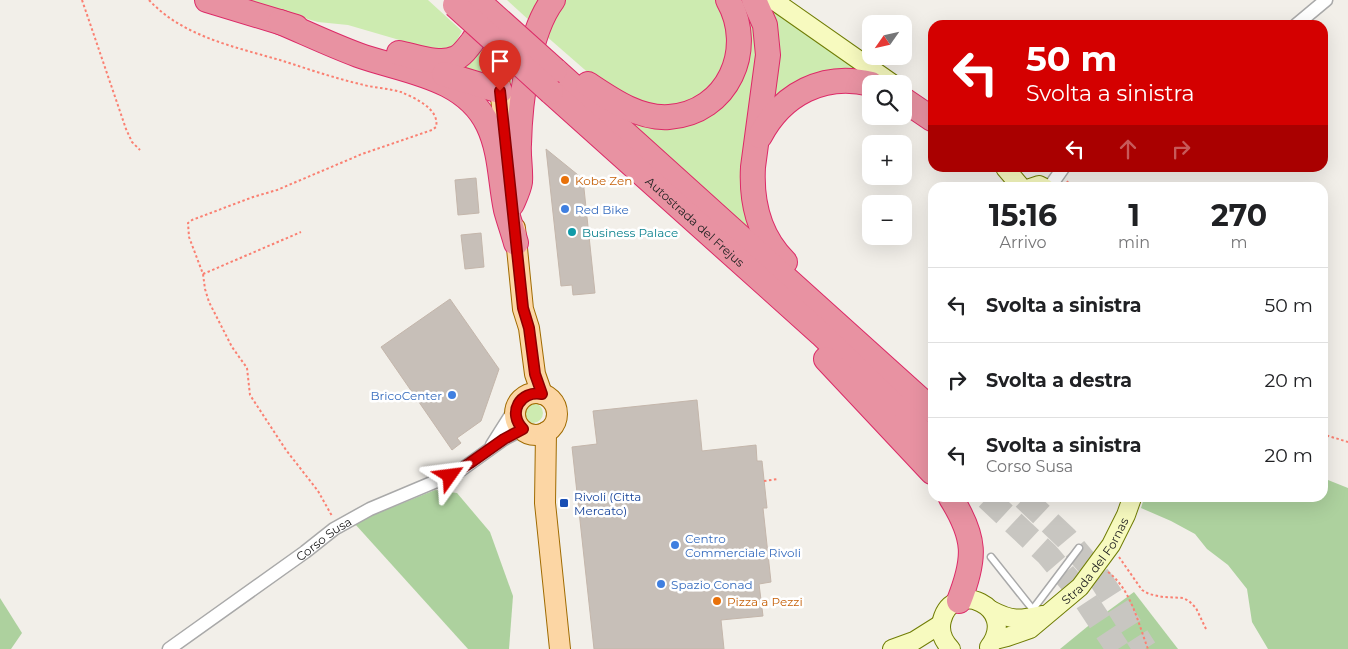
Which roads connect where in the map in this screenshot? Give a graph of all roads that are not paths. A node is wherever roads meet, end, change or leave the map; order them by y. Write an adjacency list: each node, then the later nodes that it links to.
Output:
1 (206, 0): 11 (highway)
2 (482, 0): 12 (highway)
3 (491, 0): 13 (highway); 16 (main road)
4 (553, 0): 24 (highway)
5 (728, 0): 13 (highway)
6 (754, 0): 21 (highway)
7 (773, 0): 14 (street)
8 (1326, 0): 10 (street)
9 (461, 2): 13 (highway, Autostrada del Frejus, bridge)
10 (1302, 20)
11 (280, 22): 12 (highway); 25 (highway)
12 (363, 46): 16 (highway)
13 (555, 73): 26 (highway, Autostrada del Frejus); 27 (highway, Autostrada del Frejus)
14 (880, 75)
15 (862, 83): 21 (highway)
16 (500, 91): 24 (main road)
17 (912, 98): 19 (street)
18 (912, 105): 20 (highway)
19 (928, 111)
20 (928, 116)
21 (756, 145): 27 (highway)
22 (1008, 172): 23 (street)
23 (1017, 182)
24 (512, 204): 25 (main road)
25 (516, 243): 28 (main road)
26 (728, 250): 31 (highway, Autostrada del Frejus); 33 (highway)
27 (912, 391): 29 (highway, Autostrada del Frejus)
28 (527, 399): 30 (main road); 30 (main road); 32 (street, Corso Susa)
29 (928, 406)
30 (533, 432): 32 (street, Corso Susa); 44 (main road)
31 (928, 438)
32 (490, 448): 43 (street, Corso Susa)
33 (928, 468)
34 (954, 502): 38 (highway)
35 (1131, 502): 40 (street, Strada del Fornas)
36 (1079, 548): 40 (lane, Strada del Fornas)
37 (991, 558): 40 (lane)
38 (959, 601): 39 (street); 41 (street)
39 (991, 610): 40 (street); 42 (street)
40 (1039, 613): 42 (street, Strada del Fornas)
41 (941, 624): 45 (street); 46 (street)
42 (991, 644)
43 (169, 649)
44 (560, 649)
45 (892, 649)
46 (951, 649)

